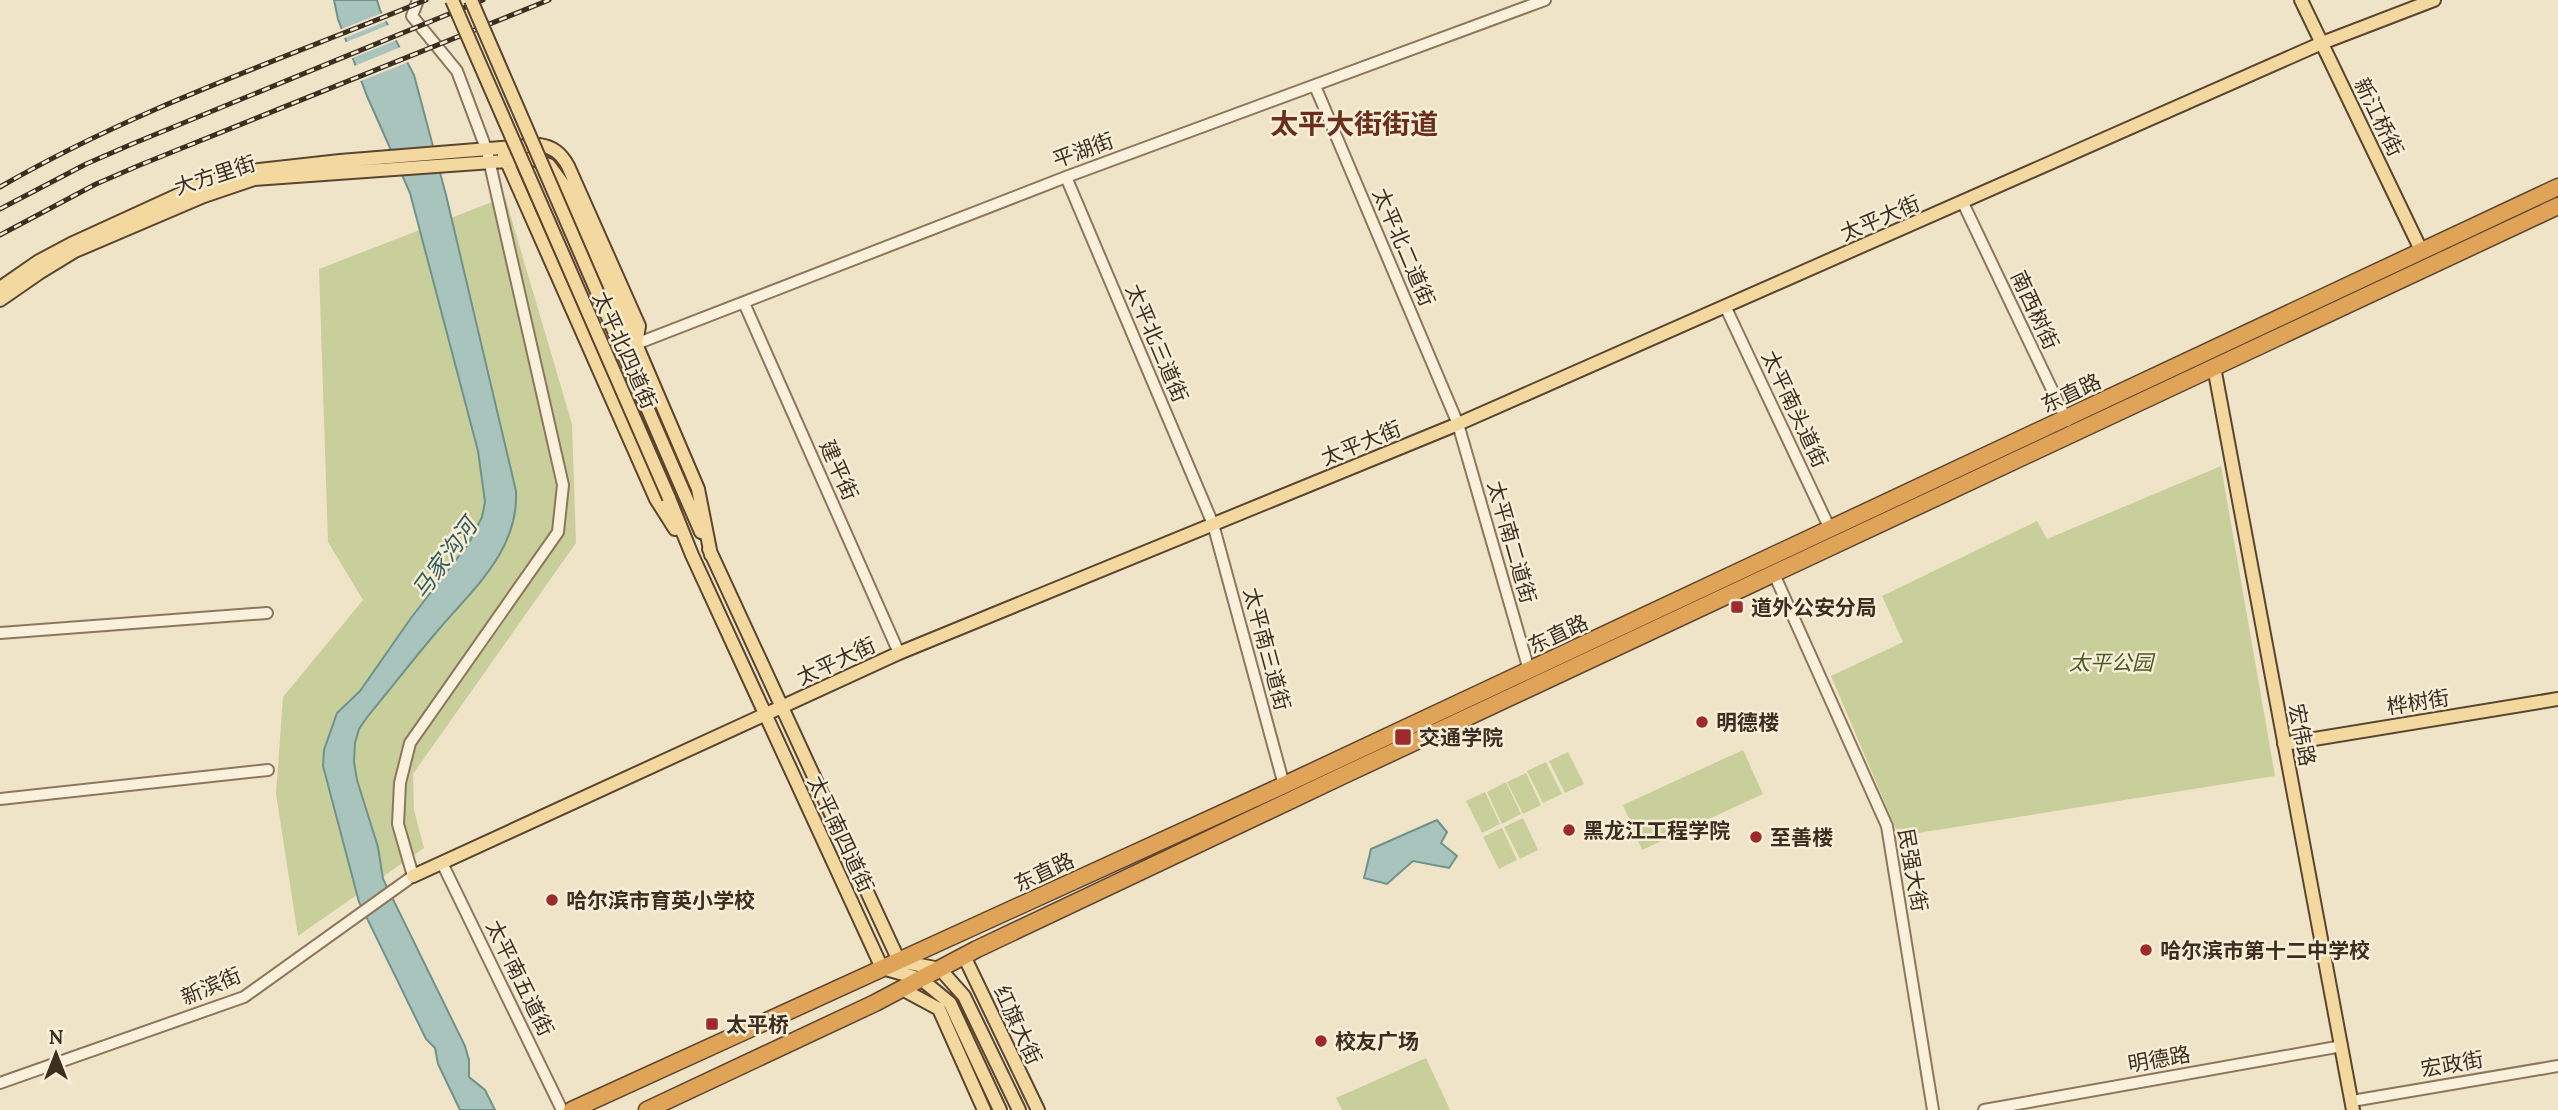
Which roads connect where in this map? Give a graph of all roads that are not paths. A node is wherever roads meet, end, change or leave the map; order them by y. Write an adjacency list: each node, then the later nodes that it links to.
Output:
1 (418, 0): 10 (street)
2 (452, 0): 27 (main road, 太平北四道街, bridge)
3 (471, 0): 28 (main road, 太平北四道街, bridge)
4 (1545, 0): 8 (street, 平湖街)
5 (2301, 0): 7 (main road, 新江桥街)
6 (2434, 0): 7 (main road, 太平大街)
7 (2322, 43): 14 (main road, 太平大街); 16 (main road, 新江桥街)
8 (1315, 86): 12 (street, 平湖街); 23 (street, 太平北二道街)
9 (504, 154): 10 (main road, 大方里街); 21 (main road, 大方里街); 27 (main road)
10 (488, 155): 11 (main road, 大方里街); 42 (street)
11 (363, 165): 17 (main road, 大方里街); 18 (main road, 大方里街)
12 (1066, 177): 19 (street, 平湖街); 25 (street, 太平北三道街)
13 (2558, 187): 16 (highway, 东直路)
14 (1963, 203): 20 (main road, 太平大街); 24 (street, 南西树街)
15 (2558, 206): 22 (highway, 东直路)
16 (2421, 250): 24 (highway, 东直路)
17 (0, 288)
18 (0, 300)
19 (744, 303): 21 (street, 平湖街); 32 (street, 建平街)
20 (1725, 306): 23 (main road, 太平大街); 26 (street, 太平南头道街)
21 (636, 344): 28 (main road, 大方里街)
22 (2214, 367): 24 (highway, 东直路); 37 (main road, 宏伟路)
23 (1458, 424): 25 (main road, 太平大街); 33 (street, 太平南二道街)
24 (2069, 426): 26 (highway, 东直路); 29 (highway, 东直路)
25 (1213, 524): 32 (main road, 太平大街); 39 (street, 太平南三道街)
26 (1830, 529): 33 (highway, 东直路)
27 (692, 555): 36 (main road, 太平北四道街)
28 (711, 555): 35 (main road, 太平北四道街)
29 (1774, 574): 43 (highway, 东直路); 60 (street, 民强大街)
30 (267, 613): 31 (street)
31 (0, 633)
32 (899, 653): 35 (main road, 太平大街)
33 (1529, 670): 39 (highway, 东直路)
34 (2558, 699): 37 (main road, 桦树街)
35 (783, 708): 36 (main road, 太平大街); 44 (main road, 太平南四道街)
36 (766, 715): 41 (main road, 太平大街); 45 (main road, 太平南四道街)
37 (2284, 744): 49 (main road, 宏伟路)
38 (268, 770): 40 (street)
39 (1284, 785): 44 (highway, 东直路)
40 (0, 799)
41 (442, 863): 42 (main road, 太平大街); 53 (street, 太平南五道街)
42 (413, 876): 51 (street, 新滨街)
43 (964, 956): 46 (highway, 东直路); 59 (main road, 红旗大街)
44 (899, 961): 45 (highway, 东直路); 46 (main road)
45 (882, 968): 47 (main road); 54 (highway, 东直路)
46 (940, 969): 47 (highway, 东直路); 58 (main road, 红旗大街)
47 (921, 979): 48 (highway, 东直路); 57 (main road)
48 (902, 989): 55 (highway, 东直路); 56 (main road)
49 (2342, 1046): 52 (main road, 宏伟路); 61 (street, 明德路)
50 (2558, 1066): 52 (street, 宏政街)
51 (0, 1083)
52 (2352, 1105)
53 (562, 1110)
54 (572, 1110)
55 (647, 1110)
56 (984, 1110)
57 (1000, 1110)
58 (1019, 1110)
59 (1038, 1110)
60 (1933, 1110)
61 (1984, 1110)

